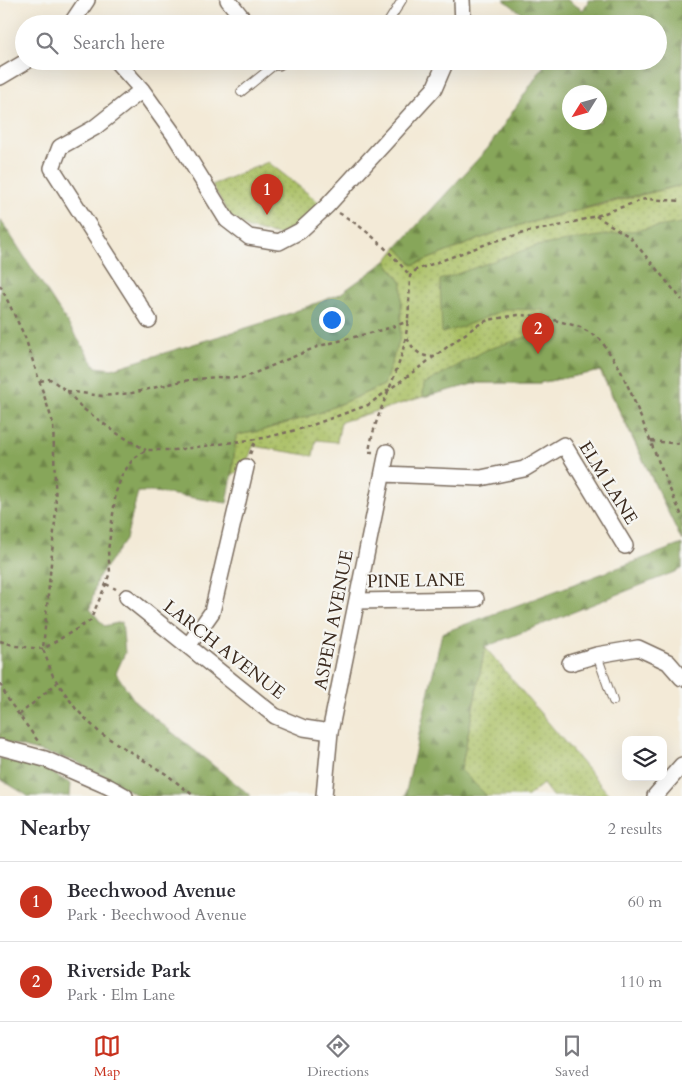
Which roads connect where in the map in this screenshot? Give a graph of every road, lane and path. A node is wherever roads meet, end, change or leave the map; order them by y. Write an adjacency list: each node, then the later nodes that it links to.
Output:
1 (87, 0): 5 (street)
2 (228, 0): 6 (street)
3 (402, 0): 7 (lane)
4 (462, 0): 8 (street)
5 (78, 15)
6 (240, 15)
7 (393, 15)
8 (463, 15)
9 (15, 68): 13 (street)
10 (124, 70): 14 (street)
11 (267, 70): 15 (lane)
12 (442, 70): 17 (street)
13 (0, 78)
14 (142, 90): 17 (street); 22 (street)
15 (241, 92)
16 (682, 201): 18 (path)
17 (326, 206): 19 (path)
18 (596, 216): 19 (path); 21 (path)
19 (410, 276): 23 (path)
20 (0, 285): 26 (path)
21 (682, 300)
22 (149, 320)
23 (409, 321): 24 (path); 28 (path)
24 (406, 337): 25 (path); 27 (path)
25 (436, 357): 27 (path); 29 (path)
26 (40, 382): 28 (path); 42 (path)
27 (389, 390): 31 (path); 32 (path)
28 (67, 392): 31 (path)
29 (651, 441): 30 (path); 35 (path)
30 (682, 444)
31 (146, 450): 42 (path)
32 (387, 452): 34 (street, ASPEN AVENUE)
33 (246, 467): 41 (street)
34 (383, 474): 36 (street, ELM LANE); 39 (street, ASPEN AVENUE)
35 (682, 516)
36 (625, 546)
37 (127, 597): 41 (street, LARCH AVENUE)
38 (476, 599): 39 (street, PINE LANE)
39 (357, 601): 50 (street, ASPEN AVENUE)
40 (0, 642): 42 (path)
41 (188, 646): 50 (street, LARCH AVENUE)
42 (43, 649): 46 (path)
43 (597, 655): 44 (street); 45 (street); 48 (lane)
44 (570, 663)
45 (682, 678)
46 (57, 683): 49 (path); 56 (path)
47 (0, 684): 49 (path)
48 (613, 701)
49 (19, 715): 51 (path)
50 (330, 732): 57 (street, ASPEN AVENUE)
51 (42, 745)
52 (0, 747): 54 (street)
53 (682, 765): 58 (street)
54 (107, 791): 55 (street)
55 (125, 796)
56 (194, 796)
57 (324, 796)
58 (656, 796)

